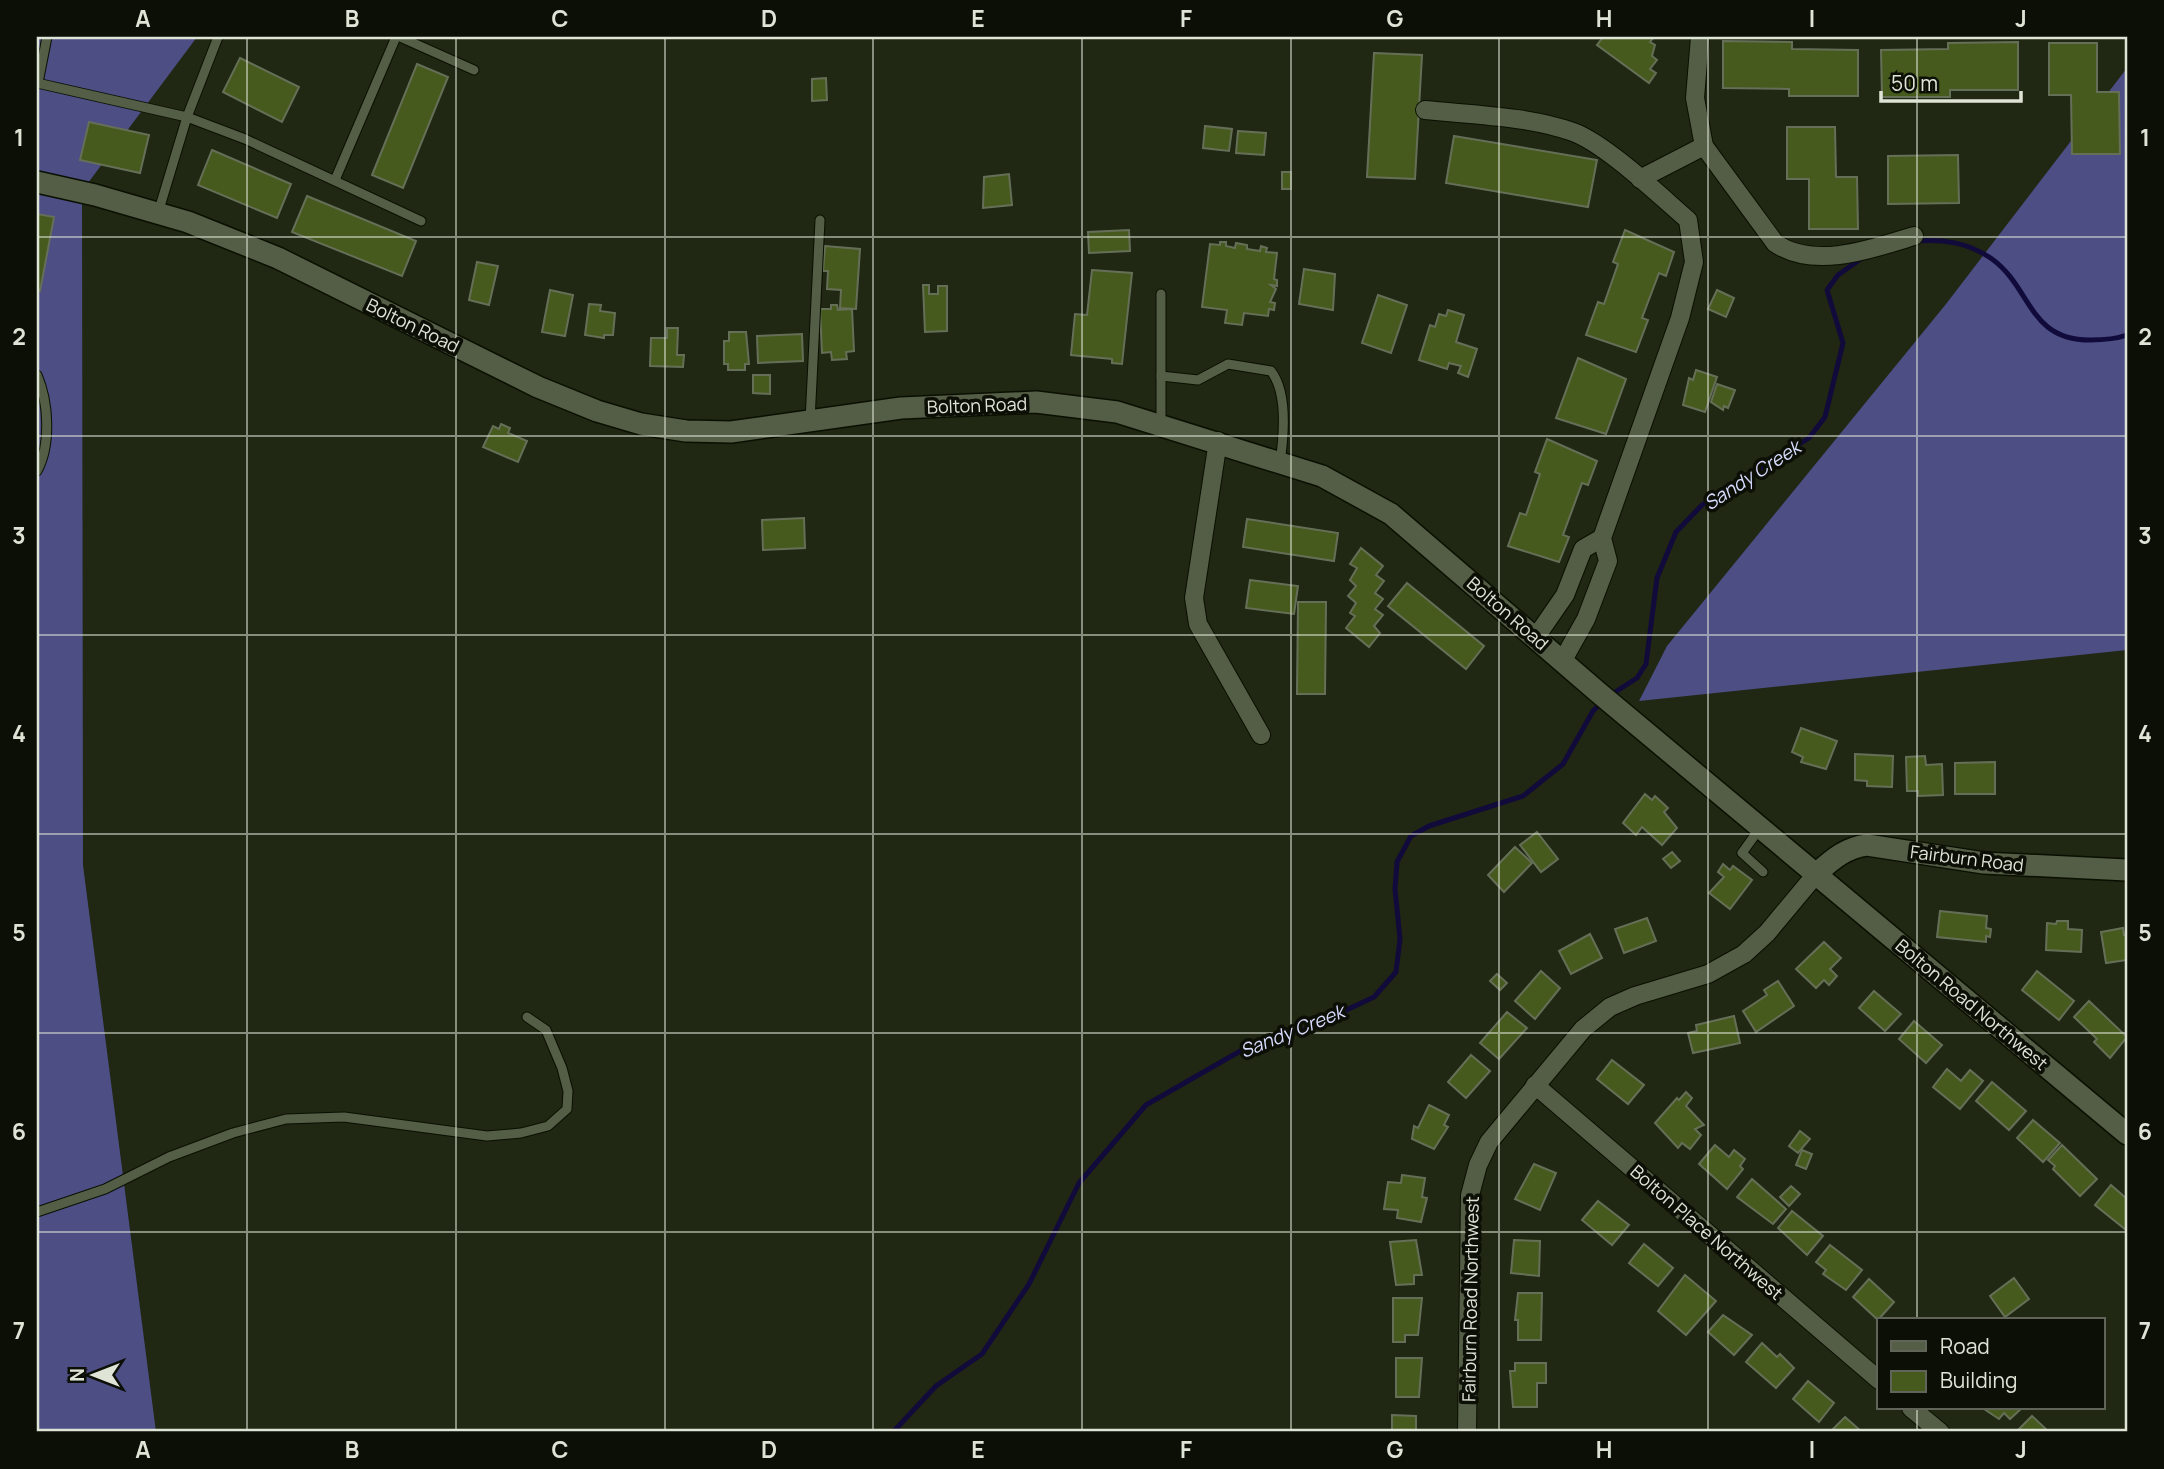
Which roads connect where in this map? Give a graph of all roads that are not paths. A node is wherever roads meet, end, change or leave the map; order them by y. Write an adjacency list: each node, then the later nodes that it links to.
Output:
1 (47, 37): 6 (lane)
2 (218, 37): 8 (lane)
3 (398, 37): 5 (lane); 11 (lane)
4 (1700, 37): 9 (street)
5 (474, 69)
6 (37, 83): 8 (lane)
7 (1424, 110): 10 (street)
8 (187, 117): 11 (lane); 13 (lane)
9 (1704, 146): 10 (street); 16 (street)
10 (1640, 179): 25 (street)
11 (335, 180): 15 (lane)
12 (37, 182): 13 (street, Bolton Road)
13 (158, 213): 20 (street, Bolton Road)
14 (820, 220): 20 (lane)
15 (421, 221)
16 (1914, 236)
17 (1161, 294): 19 (lane)
18 (37, 375): 24 (lane)
19 (1161, 376): 21 (lane); 23 (lane)
20 (810, 421): 21 (street, Bolton Road)
21 (1161, 424): 22 (street, Bolton Road)
22 (1218, 441): 23 (street, Bolton Road); 30 (street)
23 (1280, 462): 28 (street, Bolton Road)
24 (37, 471)
25 (1602, 538): 26 (street); 27 (street)
26 (1567, 590): 27 (street); 28 (street)
27 (1592, 602): 29 (street)
28 (1536, 637): 29 (street, Bolton Road)
29 (1563, 660): 31 (street, Bolton Road)
30 (1261, 735)
31 (1762, 827): 33 (lane); 34 (street, Bolton Road)
32 (2127, 870): 34 (street, Fairburn Road)
33 (1763, 872)
34 (1817, 873): 36 (street, Fairburn Road Northwest); 37 (street, Bolton Road Northwest)
35 (527, 1017): 38 (lane)
36 (1535, 1085): 39 (street, Bolton Place Northwest); 41 (street, Fairburn Road Northwest)
37 (2127, 1134)
38 (37, 1212)
39 (1877, 1378)
40 (1913, 1410): 42 (street)
41 (1467, 1432)
42 (1940, 1432)

